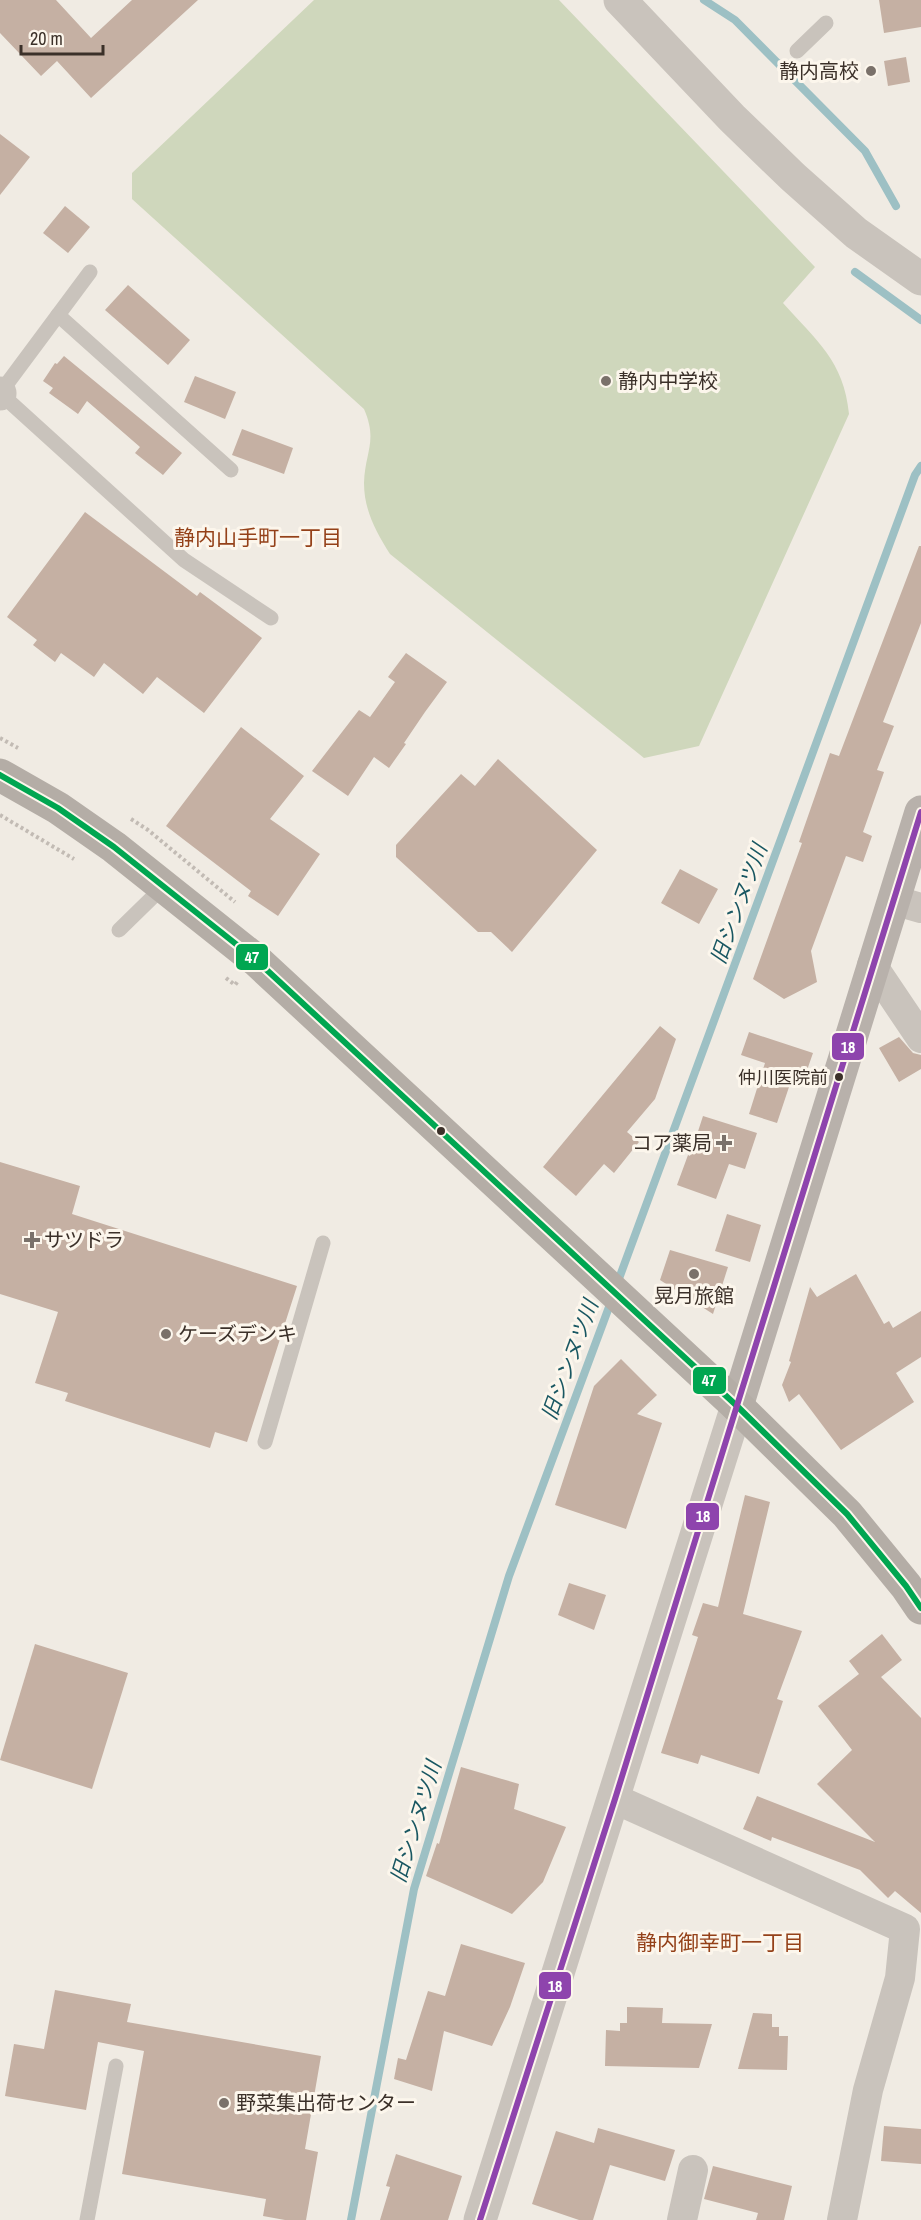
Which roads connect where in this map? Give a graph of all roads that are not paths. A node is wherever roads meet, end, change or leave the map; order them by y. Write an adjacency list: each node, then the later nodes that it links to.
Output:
1 (620, 0): 5 (street)
2 (826, 23): 3 (lane)
3 (798, 51)
4 (90, 272): 6 (lane)
5 (921, 279)
6 (58, 315): 7 (lane); 8 (lane)
7 (0, 393): 9 (lane)
8 (231, 470)
9 (271, 618)
10 (0, 775): 12 (highway)
11 (921, 812): 13 (main road)
12 (164, 886): 14 (lane); 18 (highway)
13 (907, 904): 15 (main road)
14 (119, 930)
15 (872, 965): 16 (street); 18 (main road)
16 (921, 1038)
17 (323, 1243): 19 (lane)
18 (737, 1406): 20 (highway); 21 (street)
19 (265, 1442)
20 (921, 1608)
21 (615, 1798): 25 (street); 27 (street)
22 (116, 2066): 24 (lane)
23 (693, 2170): 26 (street)
24 (87, 2220)
25 (480, 2220)
26 (682, 2220)
27 (842, 2220)

